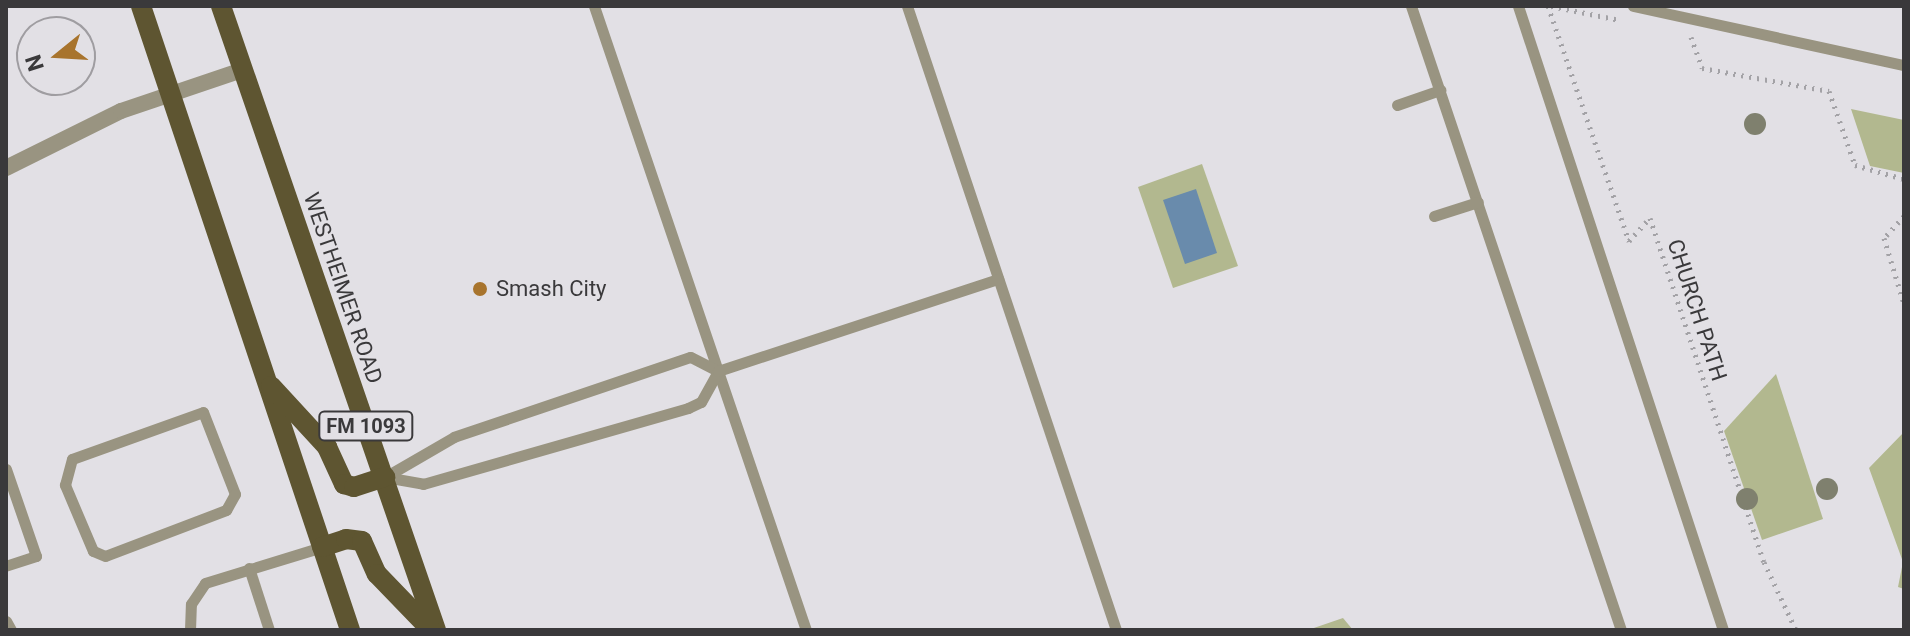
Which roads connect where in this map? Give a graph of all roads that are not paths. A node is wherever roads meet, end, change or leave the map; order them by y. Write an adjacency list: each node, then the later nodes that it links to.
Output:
1 (141, 6): 11 (main road, FM 1093)
2 (221, 6): 9 (main road, WESTHEIMER ROAD / FM 1093)
3 (594, 6): 17 (lane)
4 (907, 6): 16 (lane)
5 (1411, 6): 10 (lane)
6 (1518, 6): 34 (lane)
7 (1633, 6): 8 (lane)
8 (1904, 65)
9 (242, 70): 11 (street); 20 (main road, WESTHEIMER ROAD / FM 1093)
10 (1440, 90): 12 (lane); 14 (lane)
11 (171, 94): 13 (street); 18 (main road, FM 1093)
12 (1397, 105)
13 (6, 168)
14 (1478, 202): 15 (lane); 33 (lane)
15 (1434, 216)
16 (998, 279): 17 (lane); 32 (lane)
17 (718, 371): 20 (lane); 20 (lane); 31 (lane)
18 (266, 380): 20 (main road); 22 (main road, FM 1093)
19 (6, 469): 23 (lane)
20 (385, 477): 30 (main road, WESTHEIMER ROAD / FM 1093)
21 (235, 494): 21 (lane)
22 (322, 547): 24 (lane); 29 (main road, FM 1093); 30 (main road)
23 (6, 566)
24 (249, 568): 27 (lane); 28 (lane)
25 (6, 621): 26 (lane)
26 (11, 630)
27 (190, 630)
28 (269, 630)
29 (350, 630)
30 (434, 630)
31 (806, 630)
32 (1116, 630)
33 (1621, 630)
34 (1723, 630)

